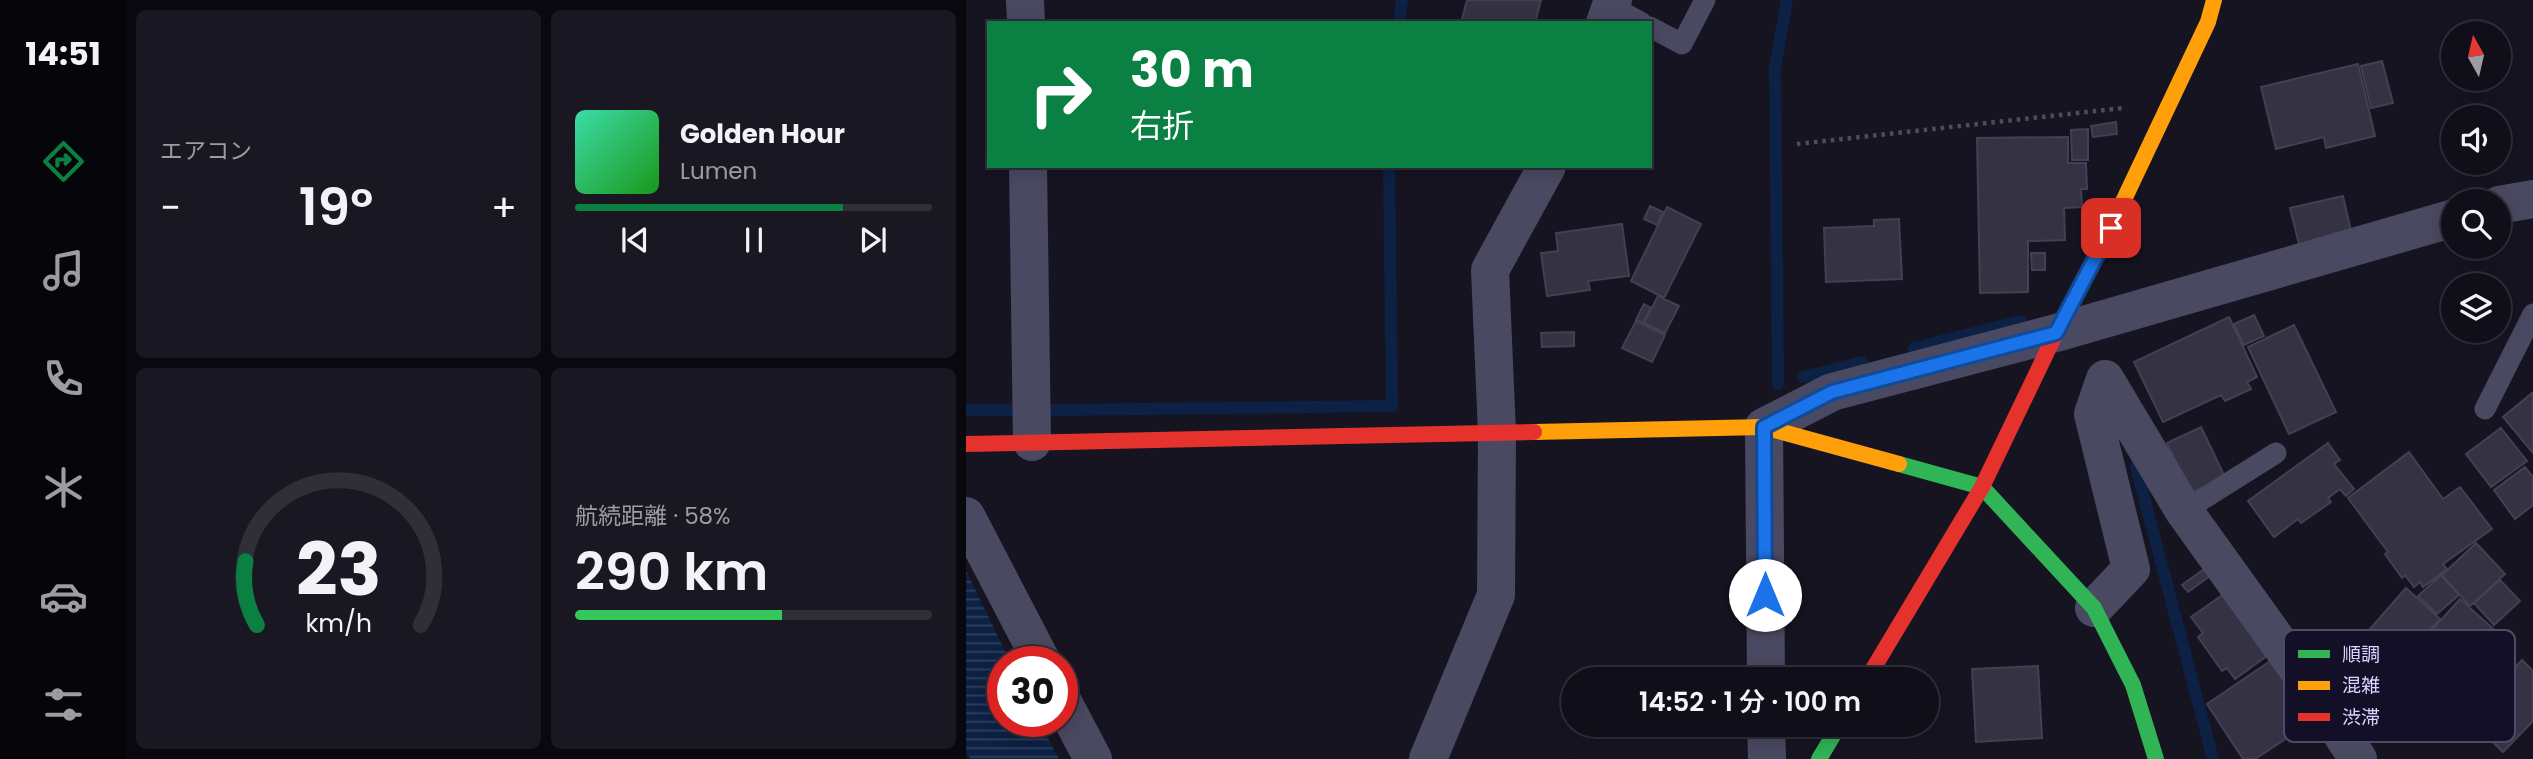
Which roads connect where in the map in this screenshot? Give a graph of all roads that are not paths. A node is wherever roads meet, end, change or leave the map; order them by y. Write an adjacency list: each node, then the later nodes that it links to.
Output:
1 (1025, 0): 4 (street)
2 (1705, 0): 5 (lane)
3 (2214, 0): 12 (street)
4 (1026, 21)
5 (1652, 28)
6 (1028, 168): 16 (street)
7 (1546, 168): 15 (street)
8 (2533, 199): 9 (street)
9 (2511, 203)
10 (2441, 222): 12 (street)
11 (2533, 314): 13 (lane)
12 (2056, 333): 14 (street); 19 (street)
13 (2485, 409)
14 (1764, 427): 15 (street); 19 (street); 25 (street)
15 (1497, 433): 16 (street); 32 (street)
16 (1032, 442): 17 (street)
17 (966, 444)
18 (2276, 453): 20 (lane)
19 (1982, 487): 22 (street); 26 (street)
20 (2184, 511): 22 (street); 24 (street)
21 (966, 516): 23 (street)
22 (2094, 608): 35 (street)
23 (1034, 646)
24 (2284, 650)
25 (1766, 667)
26 (1874, 667)
27 (1078, 730): 31 (street)
28 (1766, 737): 33 (street)
29 (1832, 737): 34 (street)
30 (2347, 742): 36 (street)
31 (1093, 759)
32 (1428, 759)
33 (1767, 759)
34 (1819, 759)
35 (2156, 759)
36 (2358, 759)

